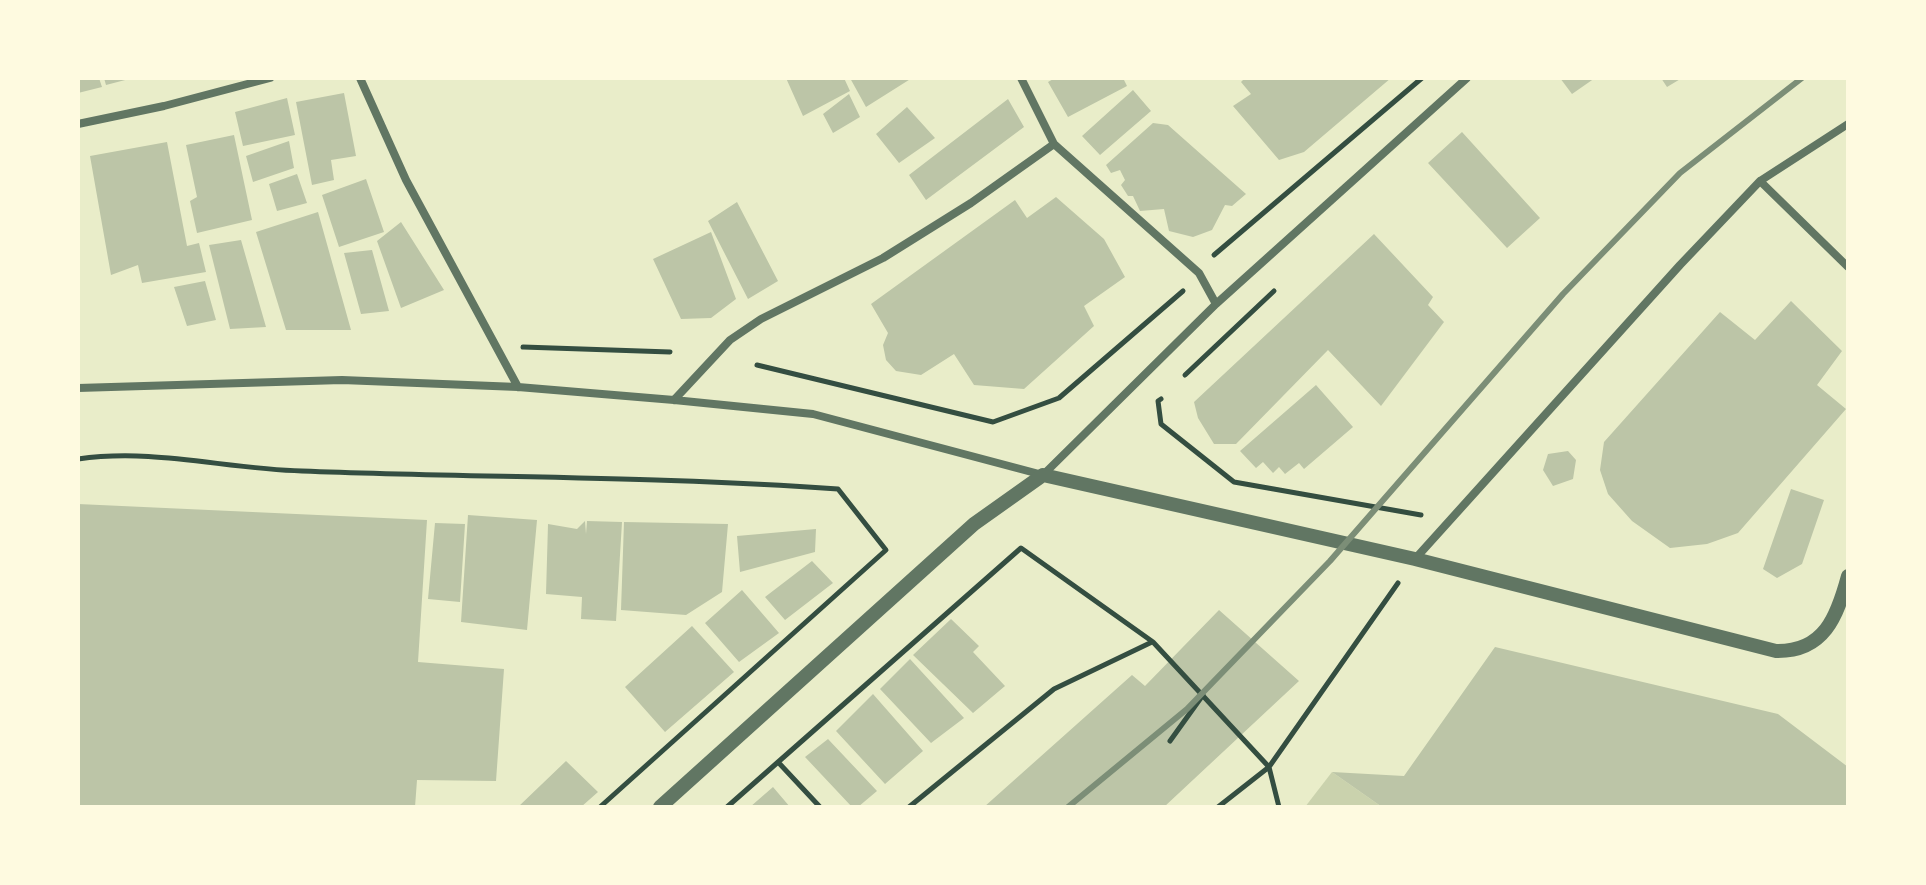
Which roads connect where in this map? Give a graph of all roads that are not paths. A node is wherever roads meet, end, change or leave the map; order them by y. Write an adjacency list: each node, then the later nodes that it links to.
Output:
1 (270, 78): 5 (street)
2 (360, 78): 11 (street)
3 (1021, 78): 7 (street)
4 (1467, 78): 10 (street)
5 (78, 124)
6 (1848, 124): 8 (street)
7 (1054, 144): 10 (street); 13 (street)
8 (1760, 181): 9 (street); 15 (street)
9 (1848, 267)
10 (1216, 304): 14 (street)
11 (518, 387): 12 (street); 13 (street)
12 (78, 388)
13 (674, 400): 14 (street)
14 (1043, 475): 15 (street); 17 (street)
15 (1415, 559): 16 (street)
16 (1848, 576)
17 (660, 807)

